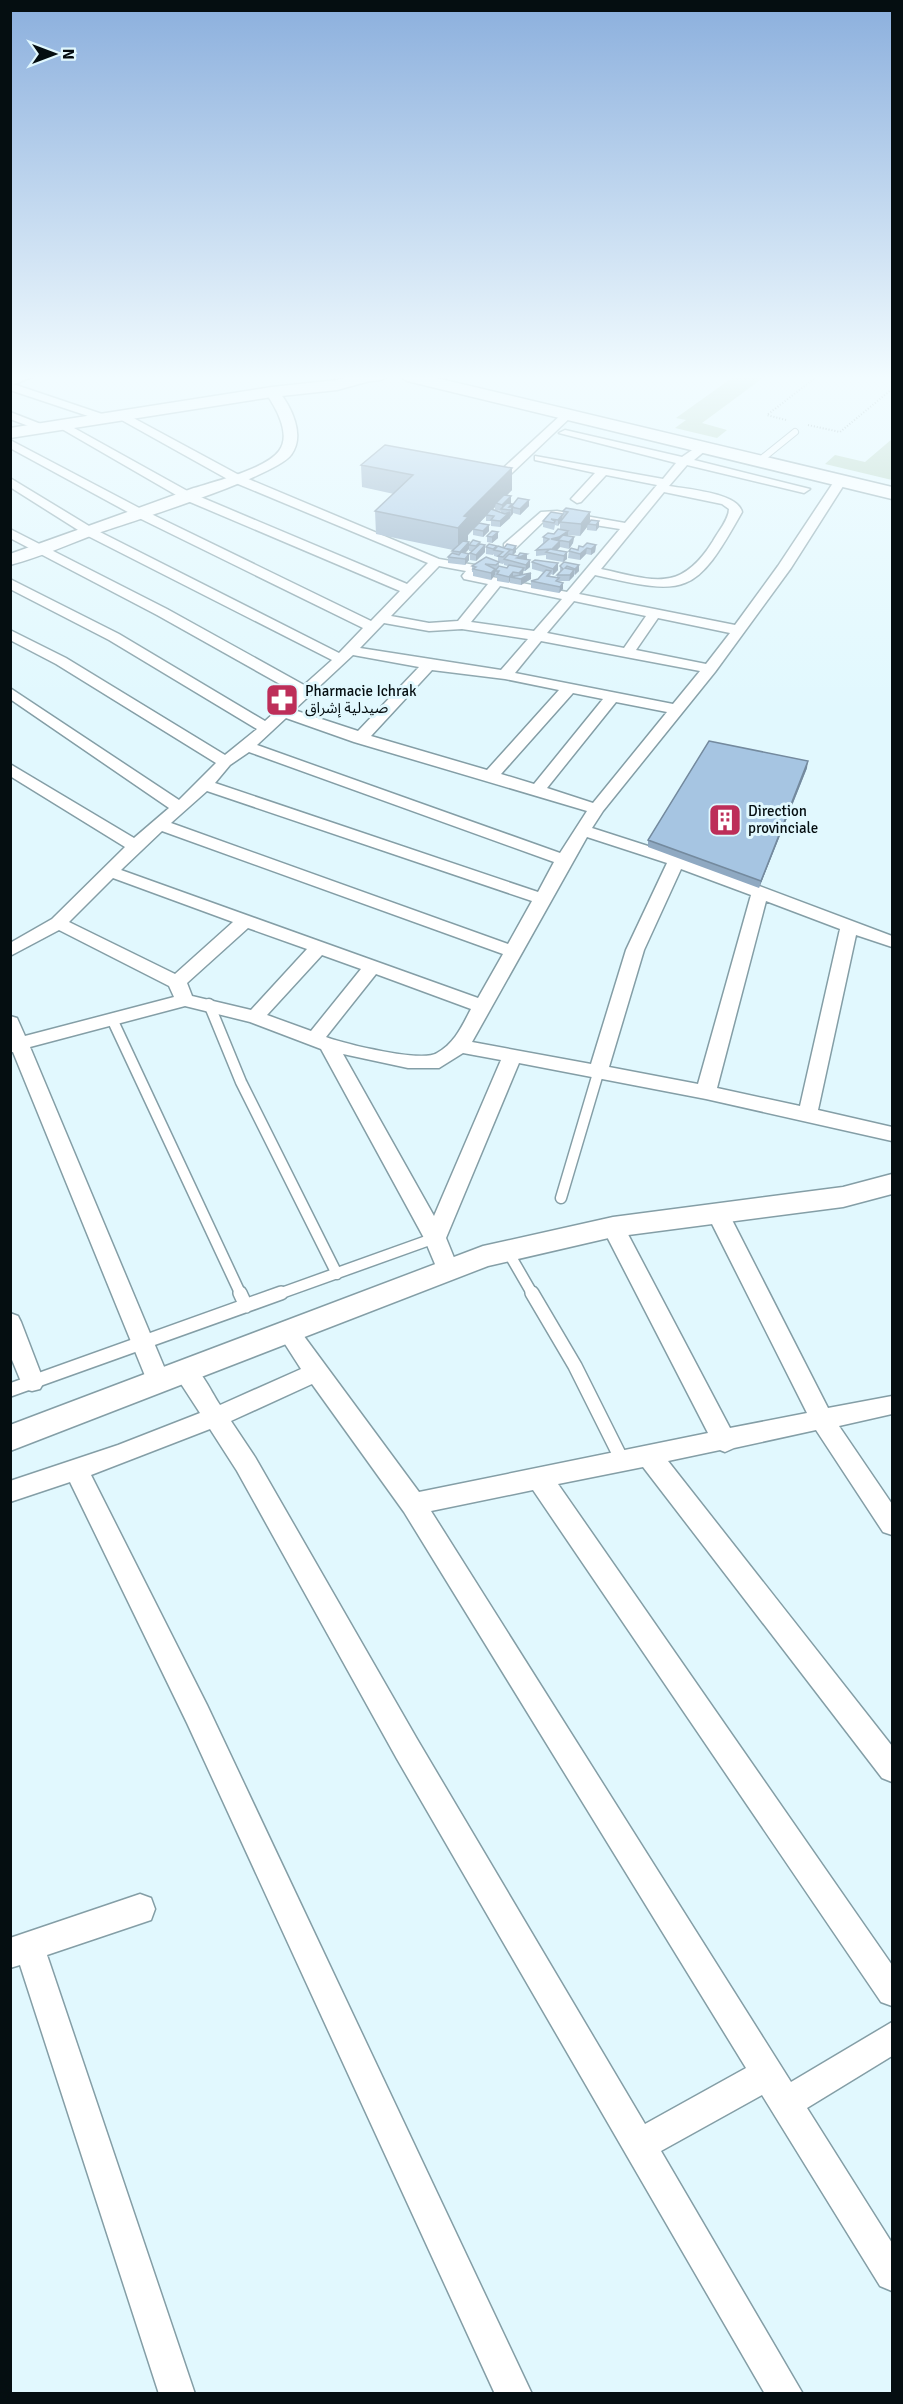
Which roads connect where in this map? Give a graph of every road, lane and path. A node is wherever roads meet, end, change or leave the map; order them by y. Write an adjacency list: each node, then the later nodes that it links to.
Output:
1 (20, 487): 18 (street)
2 (92, 487): 16 (street)
3 (172, 487): 14 (street)
4 (211, 487): 14 (street)
5 (257, 487): 23 (street)
6 (588, 487): 15 (street)
7 (662, 487): 17 (street)
8 (672, 487): 24 (street)
9 (796, 487): 12 (street)
10 (836, 487): 32 (street)
11 (869, 487): 13 (main road)
12 (804, 489)
13 (892, 493)
14 (188, 496): 16 (street); 27 (street)
15 (577, 499)
16 (141, 514): 18 (street); 30 (street)
17 (628, 527): 20 (street); 24 (street)
18 (90, 532): 21 (street); 36 (street)
19 (10, 533): 21 (street)
20 (509, 547)
21 (38, 550): 22 (street); 42 (street)
22 (10, 560)
23 (436, 562): 25 (street); 27 (street)
24 (593, 572): 28 (street)
25 (496, 582): 28 (street); 31 (street)
26 (10, 583): 46 (street)
27 (408, 589): 30 (street)
28 (572, 598): 29 (street); 34 (street)
29 (656, 612): 32 (street); 35 (street)
30 (376, 622): 31 (street); 36 (street)
31 (462, 625): 34 (street)
32 (737, 630): 38 (street)
33 (10, 634): 49 (street)
34 (539, 636): 35 (street); 39 (street)
35 (628, 652): 38 (street)
36 (345, 655): 37 (street); 42 (street)
37 (429, 665): 39 (street); 47 (street)
38 (710, 669): 44 (street)
39 (505, 675): 40 (street)
40 (568, 688): 43 (street); 51 (street)
41 (10, 692): 54 (street)
42 (305, 692): 45 (street)
43 (613, 696): 44 (street); 53 (street)
44 (679, 710): 55 (street)
45 (284, 712): 46 (street); 47 (street)
46 (266, 728): 48 (street)
47 (359, 739): 51 (street)
48 (246, 746): 49 (street); 59 (street)
49 (225, 762): 52 (street)
50 (10, 769): 58 (street)
51 (492, 774): 53 (street)
52 (205, 785): 54 (street); 63 (street)
53 (538, 789): 55 (street)
54 (180, 808): 56 (street)
55 (596, 809): 57 (street)
56 (161, 825): 58 (street); 70 (street)
57 (584, 830): 59 (street); 60 (street)
58 (135, 846): 61 (street)
59 (564, 860): 63 (street)
60 (676, 861): 62 (street); 83 (street)
61 (112, 872): 64 (street); 65 (street)
62 (760, 892): 66 (street); 84 (street)
63 (542, 899): 70 (street)
64 (245, 921): 68 (street); 72 (street)
65 (58, 923): 69 (street); 72 (street)
66 (849, 926): 67 (street); 85 (street)
67 (892, 942)
68 (319, 947): 71 (street); 76 (street)
69 (10, 951)
70 (512, 951): 75 (street)
71 (372, 967): 75 (street); 79 (street)
72 (177, 982): 73 (street)
73 (185, 999): 74 (street); 77 (street)
74 (208, 1004): 76 (street); 94 (lane)
75 (481, 1006): 81 (street)
76 (255, 1017): 79 (street)
77 (112, 1019): 80 (street); 95 (lane)
78 (10, 1022): 80 (street)
79 (321, 1043): 81 (street); 91 (street)
80 (14, 1045): 98 (street)
81 (460, 1046): 82 (street)
82 (513, 1055): 83 (street); 91 (street)
83 (599, 1070): 84 (street); 88 (lane)
84 (706, 1092): 85 (street)
85 (808, 1113): 86 (street)
86 (892, 1134)
87 (892, 1184): 89 (street)
88 (561, 1198)
89 (718, 1214): 90 (street); 106 (street)
90 (613, 1227): 92 (street); 108 (street)
91 (435, 1238): 93 (street); 94 (lane)
92 (507, 1250): 93 (street); 110 (lane)
93 (448, 1270): 97 (street)
94 (337, 1274): 95 (lane)
95 (246, 1306): 98 (lane)
96 (10, 1322): 102 (street)
97 (287, 1330): 99 (street); 100 (street)
98 (141, 1344): 101 (street); 102 (lane)
99 (184, 1370): 101 (street); 105 (street)
100 (316, 1372): 105 (street); 114 (street)
101 (158, 1381): 107 (street)
102 (32, 1382): 103 (lane)
103 (10, 1390)
104 (892, 1405): 106 (street)
105 (216, 1418): 111 (street); 123 (street)
106 (823, 1421): 108 (street); 115 (street)
107 (10, 1438)
108 (725, 1442): 109 (street)
109 (650, 1457): 110 (street); 116 (street)
110 (623, 1462): 112 (street)
111 (77, 1471): 113 (street); 126 (street)
112 (540, 1479): 114 (street); 119 (street)
113 (10, 1492)
114 (414, 1504): 121 (street)
115 (892, 1524)
116 (892, 1767)
117 (140, 1909): 118 (street)
118 (20, 1950): 125 (street)
119 (892, 1991)
120 (892, 2038): 122 (street)
121 (768, 2074): 122 (street); 123 (street)
122 (786, 2103): 124 (street)
123 (640, 2144): 127 (street)
124 (892, 2274)
125 (177, 2394)
126 (514, 2394)
127 (785, 2394)

